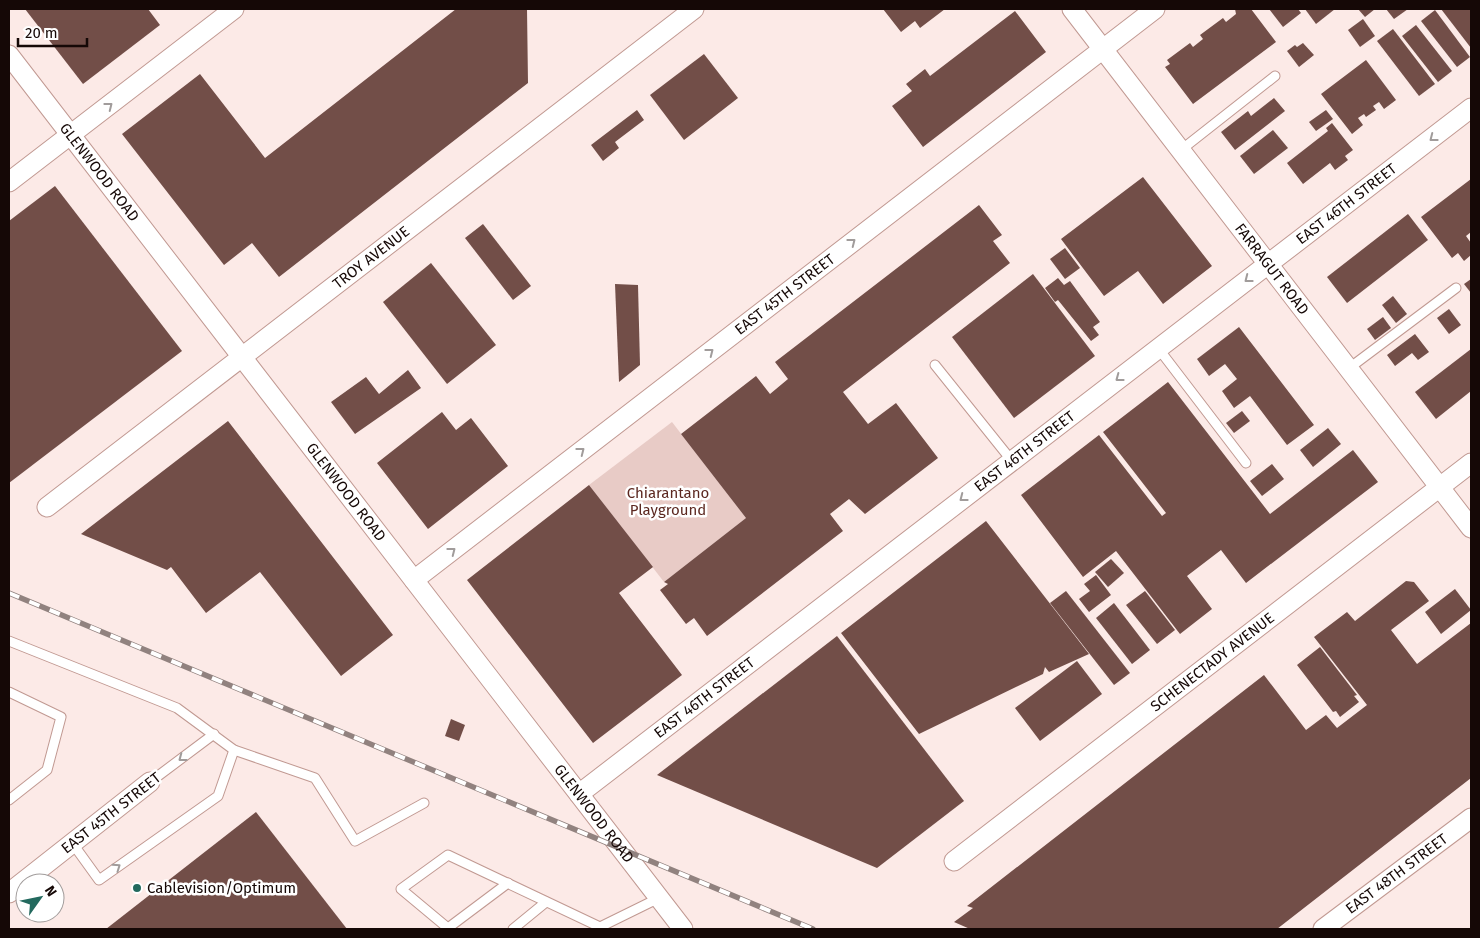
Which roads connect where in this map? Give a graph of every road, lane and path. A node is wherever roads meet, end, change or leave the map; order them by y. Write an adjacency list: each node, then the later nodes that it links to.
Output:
1 (234, 9): 9 (street, one-way to 1)
2 (694, 9): 15 (street, TROY AVENUE)
3 (1072, 9): 5 (street, FARRAGUT ROAD)
4 (1155, 9): 5 (street, EAST 45TH STREET)
5 (1103, 49): 10 (street, FARRAGUT ROAD); 24 (street, EAST 45TH STREET, one-way to 5)
6 (9, 55): 9 (street, GLENWOOD ROAD)
7 (1275, 76): 10 (lane)
8 (1471, 108): 12 (street, EAST 46TH STREET, one-way to 12)
9 (70, 136): 11 (street); 15 (street, GLENWOOD ROAD)
10 (1180, 150): 12 (street, FARRAGUT ROAD)
11 (9, 182)
12 (1267, 264): 14 (street, EAST 46TH STREET, one-way to 14); 17 (street, FARRAGUT ROAD)
13 (1456, 288): 17 (lane)
14 (1158, 348): 18 (street, EAST 46TH STREET, one-way to 18); 19 (lane)
15 (242, 358): 22 (street, TROY AVENUE); 24 (street, GLENWOOD ROAD)
16 (935, 365): 18 (lane)
17 (1348, 369): 21 (street, FARRAGUT ROAD)
18 (1012, 461): 30 (street, EAST 46TH STREET, one-way to 30)
19 (1246, 463)
20 (1471, 463): 21 (street, SCHENECTADY AVENUE)
21 (1440, 487): 23 (street, FARRAGUT ROAD); 35 (street, SCHENECTADY AVENUE)
22 (47, 506)
23 (1471, 528)
24 (414, 580): 30 (street, GLENWOOD ROAD)
25 (9, 642): 27 (lane)
26 (9, 692): 31 (lane)
27 (214, 734): 28 (lane); 29 (lane, EAST 45TH STREET, one-way to 29)
28 (234, 750): 32 (lane); 34 (lane, one-way to 28)
29 (150, 782): 34 (street, EAST 45TH STREET)
30 (578, 794): 38 (street, GLENWOOD ROAD)
31 (9, 800)
32 (424, 804)
33 (1471, 818): 44 (street, EAST 48TH STREET)
34 (73, 844): 37 (street, EAST 45TH STREET)
35 (954, 861)
36 (508, 883): 39 (lane); 41 (lane); 41 (lane)
37 (9, 893)
38 (659, 898): 40 (lane); 43 (street, GLENWOOD ROAD)
39 (546, 902): 40 (lane); 42 (lane)
40 (598, 928)
41 (448, 929)
42 (513, 929)
43 (683, 929)
44 (1323, 929)

